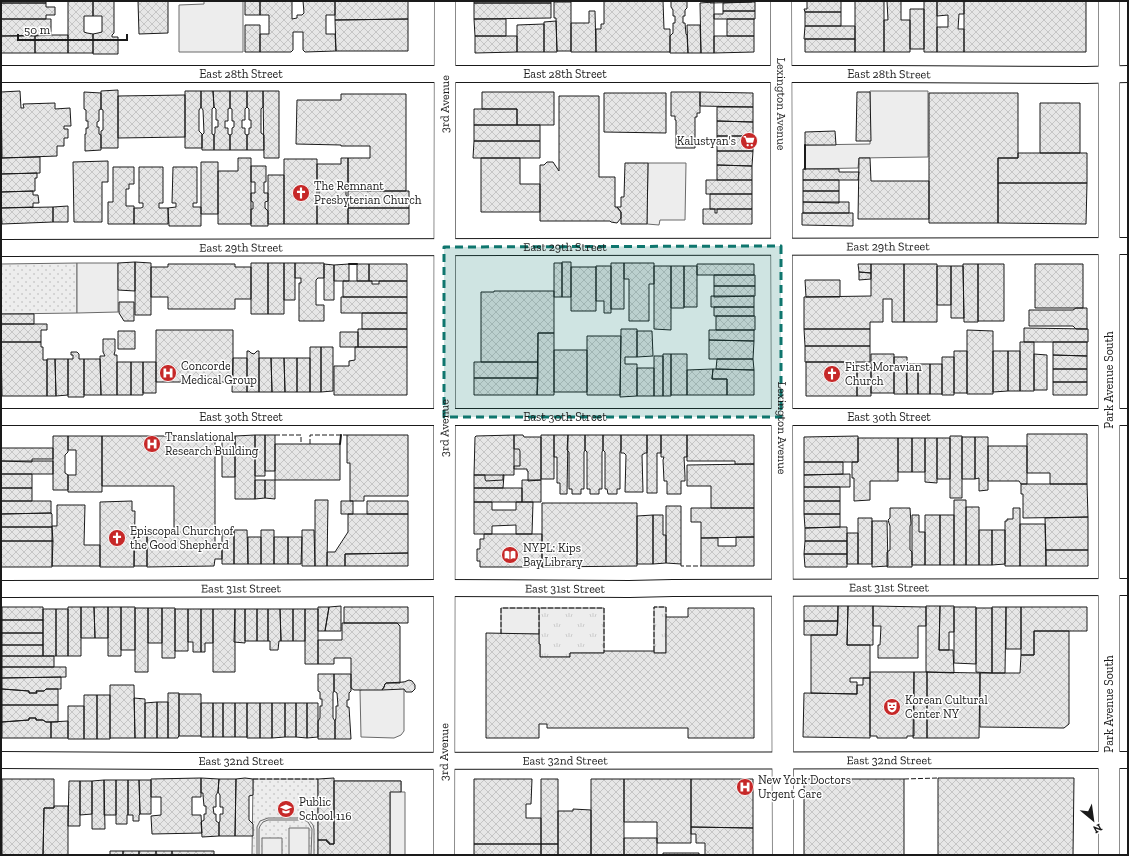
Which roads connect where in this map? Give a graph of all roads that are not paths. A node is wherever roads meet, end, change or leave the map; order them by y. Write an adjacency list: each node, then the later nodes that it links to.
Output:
1 (445, 1): 5 (main road, 3rd Avenue)
2 (781, 1): 6 (main road, Lexington Avenue)
3 (1109, 1): 7 (main road, Park Avenue South)
4 (1, 74): 5 (street, East 28th Street)
5 (445, 74): 6 (street, East 28th Street); 10 (main road, 3rd Avenue)
6 (781, 74): 7 (street, East 28th Street); 8 (main road, Lexington Avenue)
7 (1118, 75): 9 (main road, Park Avenue South)
8 (781, 246): 9 (street, East 29th Street); 10 (street, East 29th Street); 14 (main road, Lexington Avenue)
9 (1119, 246): 15 (main road, Park Avenue South)
10 (444, 247): 11 (street, East 29th Street); 13 (main road, 3rd Avenue)
11 (1, 248)
12 (1, 417): 13 (street, East 30th Street)
13 (444, 417): 14 (street, East 30th Street); 18 (main road, 3rd Avenue)
14 (781, 417): 15 (street, East 30th Street); 16 (main road, Lexington Avenue)
15 (1119, 417): 17 (main road, Park Avenue South)
16 (782, 587): 17 (street, East 31st Street); 18 (street, East 31st Street); 22 (main road, Lexington Avenue)
17 (1119, 587): 23 (main road, Park Avenue South)
18 (444, 588): 19 (street, East 31st Street); 21 (main road, 3rd Avenue)
19 (1, 589)
20 (1, 760): 21 (street, East 32nd Street)
21 (444, 760): 22 (street, East 32nd Street); 24 (main road, 3rd Avenue)
22 (782, 760): 23 (street, East 32nd Street); 25 (main road, Lexington Avenue)
23 (1118, 760): 26 (main road, Park Avenue South)
24 (444, 855)
25 (783, 855)
26 (1109, 855)

